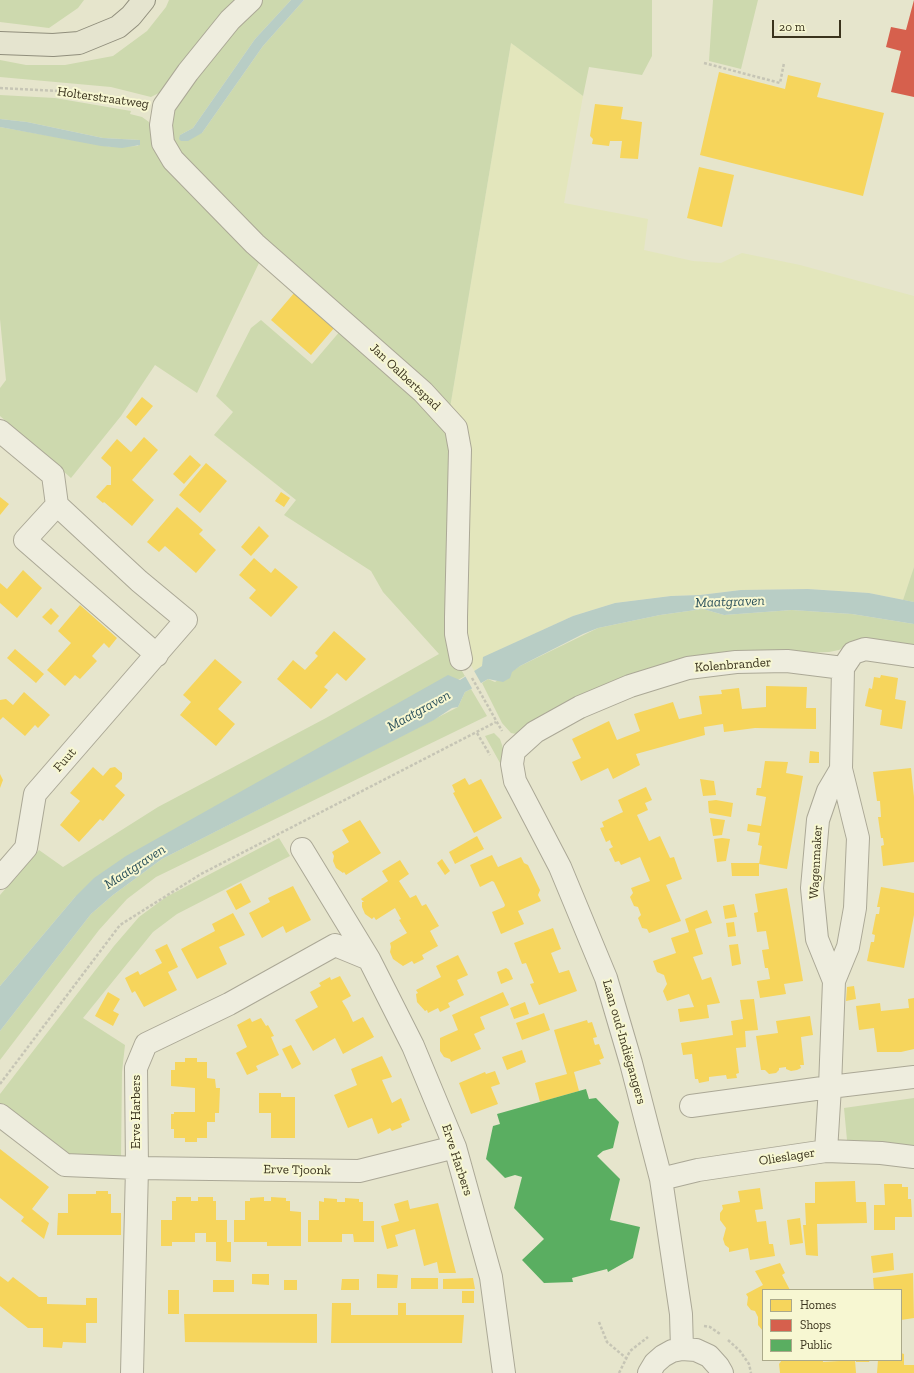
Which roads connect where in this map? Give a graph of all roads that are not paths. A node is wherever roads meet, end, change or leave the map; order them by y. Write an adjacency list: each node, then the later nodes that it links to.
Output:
1 (144, 0): 3 (main road)
2 (251, 0): 4 (street, Holterstraatweg)
3 (0, 43)
4 (164, 106): 9 (street, Jan Oalbertspad)
5 (0, 432): 6 (street)
6 (57, 505): 7 (street, Fuut); 7 (street)
7 (157, 655): 14 (street, Fuut)
8 (914, 656): 10 (street)
9 (461, 659)
10 (843, 668): 11 (street, Kolenbrander); 12 (street, Wagenmaker)
11 (514, 751): 25 (street, Laan oud-Indiëgangers)
12 (841, 769): 16 (street, Wagenmaker); 16 (street, Wagenmaker)
13 (302, 849): 15 (street, Erve Harbers)
14 (0, 878)
15 (369, 959): 21 (street, Erve Harbers); 24 (street, Erve Harbers)
16 (834, 981): 18 (street, Wagenmaker)
17 (914, 1076): 18 (street)
18 (830, 1087): 19 (street); 22 (street)
19 (691, 1106)
20 (0, 1115): 24 (street, Erve Harbers)
21 (455, 1147): 24 (street, Erve Tjoonk); 28 (street, Erve Harbers)
22 (826, 1151): 23 (street, Olieslager); 25 (street, Olieslager)
23 (914, 1157)
24 (137, 1168): 27 (street, Erve Harbers)
25 (661, 1179): 26 (street, Laan oud-Indiëgangers)
26 (682, 1349): 29 (street); 30 (street)
27 (132, 1373)
28 (504, 1373)
29 (649, 1373)
30 (722, 1373)

